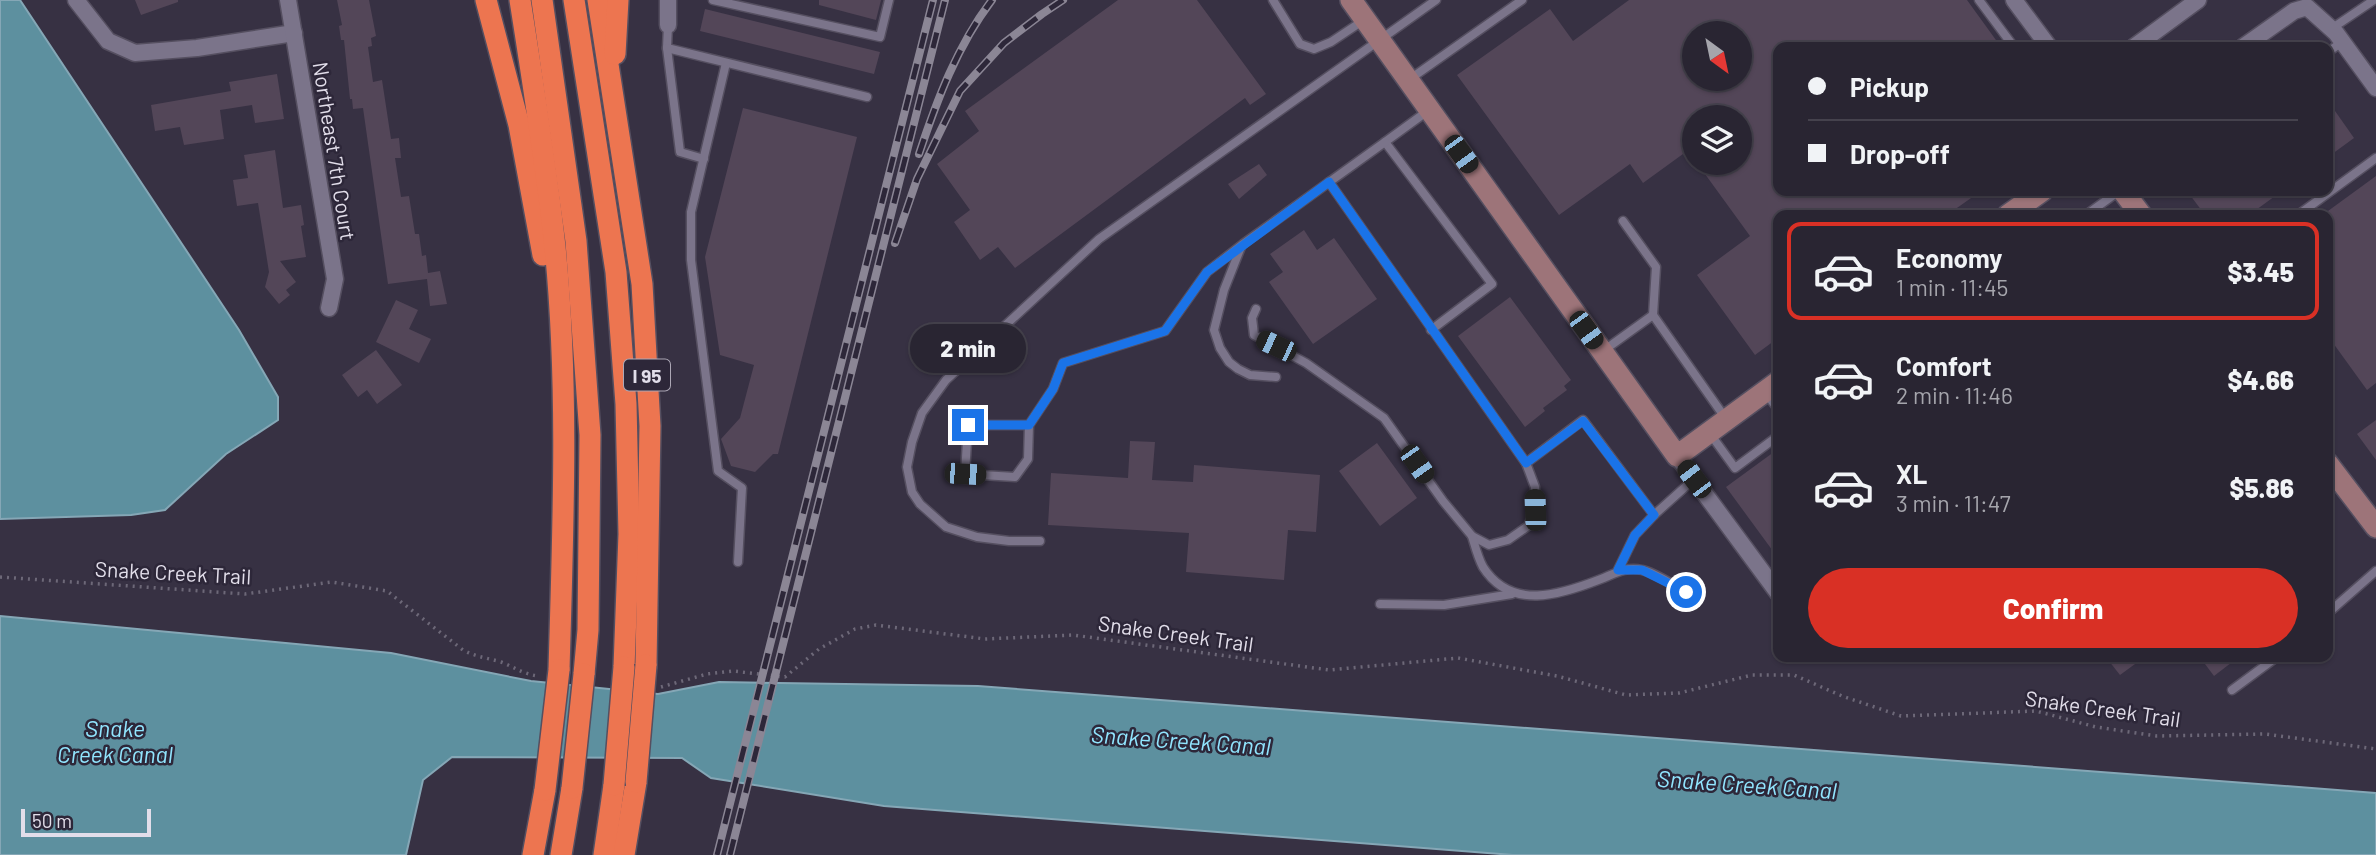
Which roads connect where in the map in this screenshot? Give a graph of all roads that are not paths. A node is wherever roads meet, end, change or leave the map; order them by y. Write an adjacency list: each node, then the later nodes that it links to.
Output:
1 (76, 0): 21 (street)
2 (288, 0): 21 (street, Northeast 7th Court)
3 (486, 0): 55 (highway)
4 (520, 0): 55 (highway)
5 (542, 0): 82 (highway, bridge)
6 (574, 0): 83 (highway, bridge)
7 (598, 0): 32 (highway, I 95)
8 (618, 0): 32 (highway)
9 (668, 0): 20 (street)
10 (712, 0): 11 (lane)
11 (889, 0)
12 (1273, 0): 19 (lane)
13 (1436, 0): 23 (lane)
14 (1522, 0): 31 (lane)
15 (1979, 0): 24 (lane)
16 (2014, 0): 25 (street)
17 (2198, 0): 26 (street)
18 (2374, 0): 22 (lane)
19 (1359, 12): 23 (street)
20 (668, 24): 29 (lane)
21 (294, 33): 51 (street, Northeast 7th Court)
22 (2337, 35): 27 (street); 28 (lane); 33 (street)
23 (1378, 40): 31 (street); 70 (lane)
24 (2010, 42)
25 (2045, 42)
26 (2141, 42)
27 (2250, 42)
28 (2333, 43)
29 (667, 48): 30 (lane); 38 (lane)
30 (726, 63): 34 (lane); 38 (lane)
31 (1408, 80): 35 (street)
32 (612, 87): 84 (highway, I 95, bridge)
33 (2376, 88)
34 (867, 97)
35 (1429, 110): 36 (lane); 56 (street)
36 (1385, 142): 39 (lane); 54 (lane)
37 (2376, 158): 40 (lane)
38 (704, 159): 71 (lane)
39 (1329, 182): 50 (lane); 54 (lane)
40 (2333, 189)
41 (2035, 196): 45 (street)
42 (2114, 196): 46 (lane)
43 (2125, 196): 47 (street)
44 (2324, 196): 48 (lane)
45 (2015, 210)
46 (2093, 210)
47 (2137, 210)
48 (2305, 210)
49 (1623, 221): 53 (lane)
50 (1242, 244): 57 (lane); 60 (lane)
51 (330, 308)
52 (1256, 309): 69 (lane)
53 (1653, 315): 56 (lane); 59 (lane)
54 (1432, 330): 64 (lane)
55 (561, 339): 81 (highway, bridge)
56 (1602, 352): 63 (street)
57 (1276, 377)
58 (1771, 387): 59 (street)
59 (1727, 419): 61 (street)
60 (1029, 425): 60 (lane)
61 (1709, 432): 62 (lane); 63 (street)
62 (1773, 440)
63 (1677, 456): 66 (street)
64 (1526, 463): 67 (lane); 69 (lane)
65 (2333, 471): 68 (street)
66 (1694, 479): 67 (lane); 74 (street)
67 (1654, 515): 72 (lane)
68 (2376, 527)
69 (1472, 536): 76 (lane)
70 (1040, 541)
71 (738, 562)
72 (1618, 570): 75 (lane); 76 (lane)
73 (2376, 571): 78 (lane)
74 (1773, 586)
75 (1686, 592)
76 (1512, 594): 77 (lane)
77 (1380, 604)
78 (2333, 609)
79 (2270, 662): 80 (lane)
80 (2232, 690)
81 (533, 855)
82 (561, 855)
83 (604, 855)
84 (624, 855)

